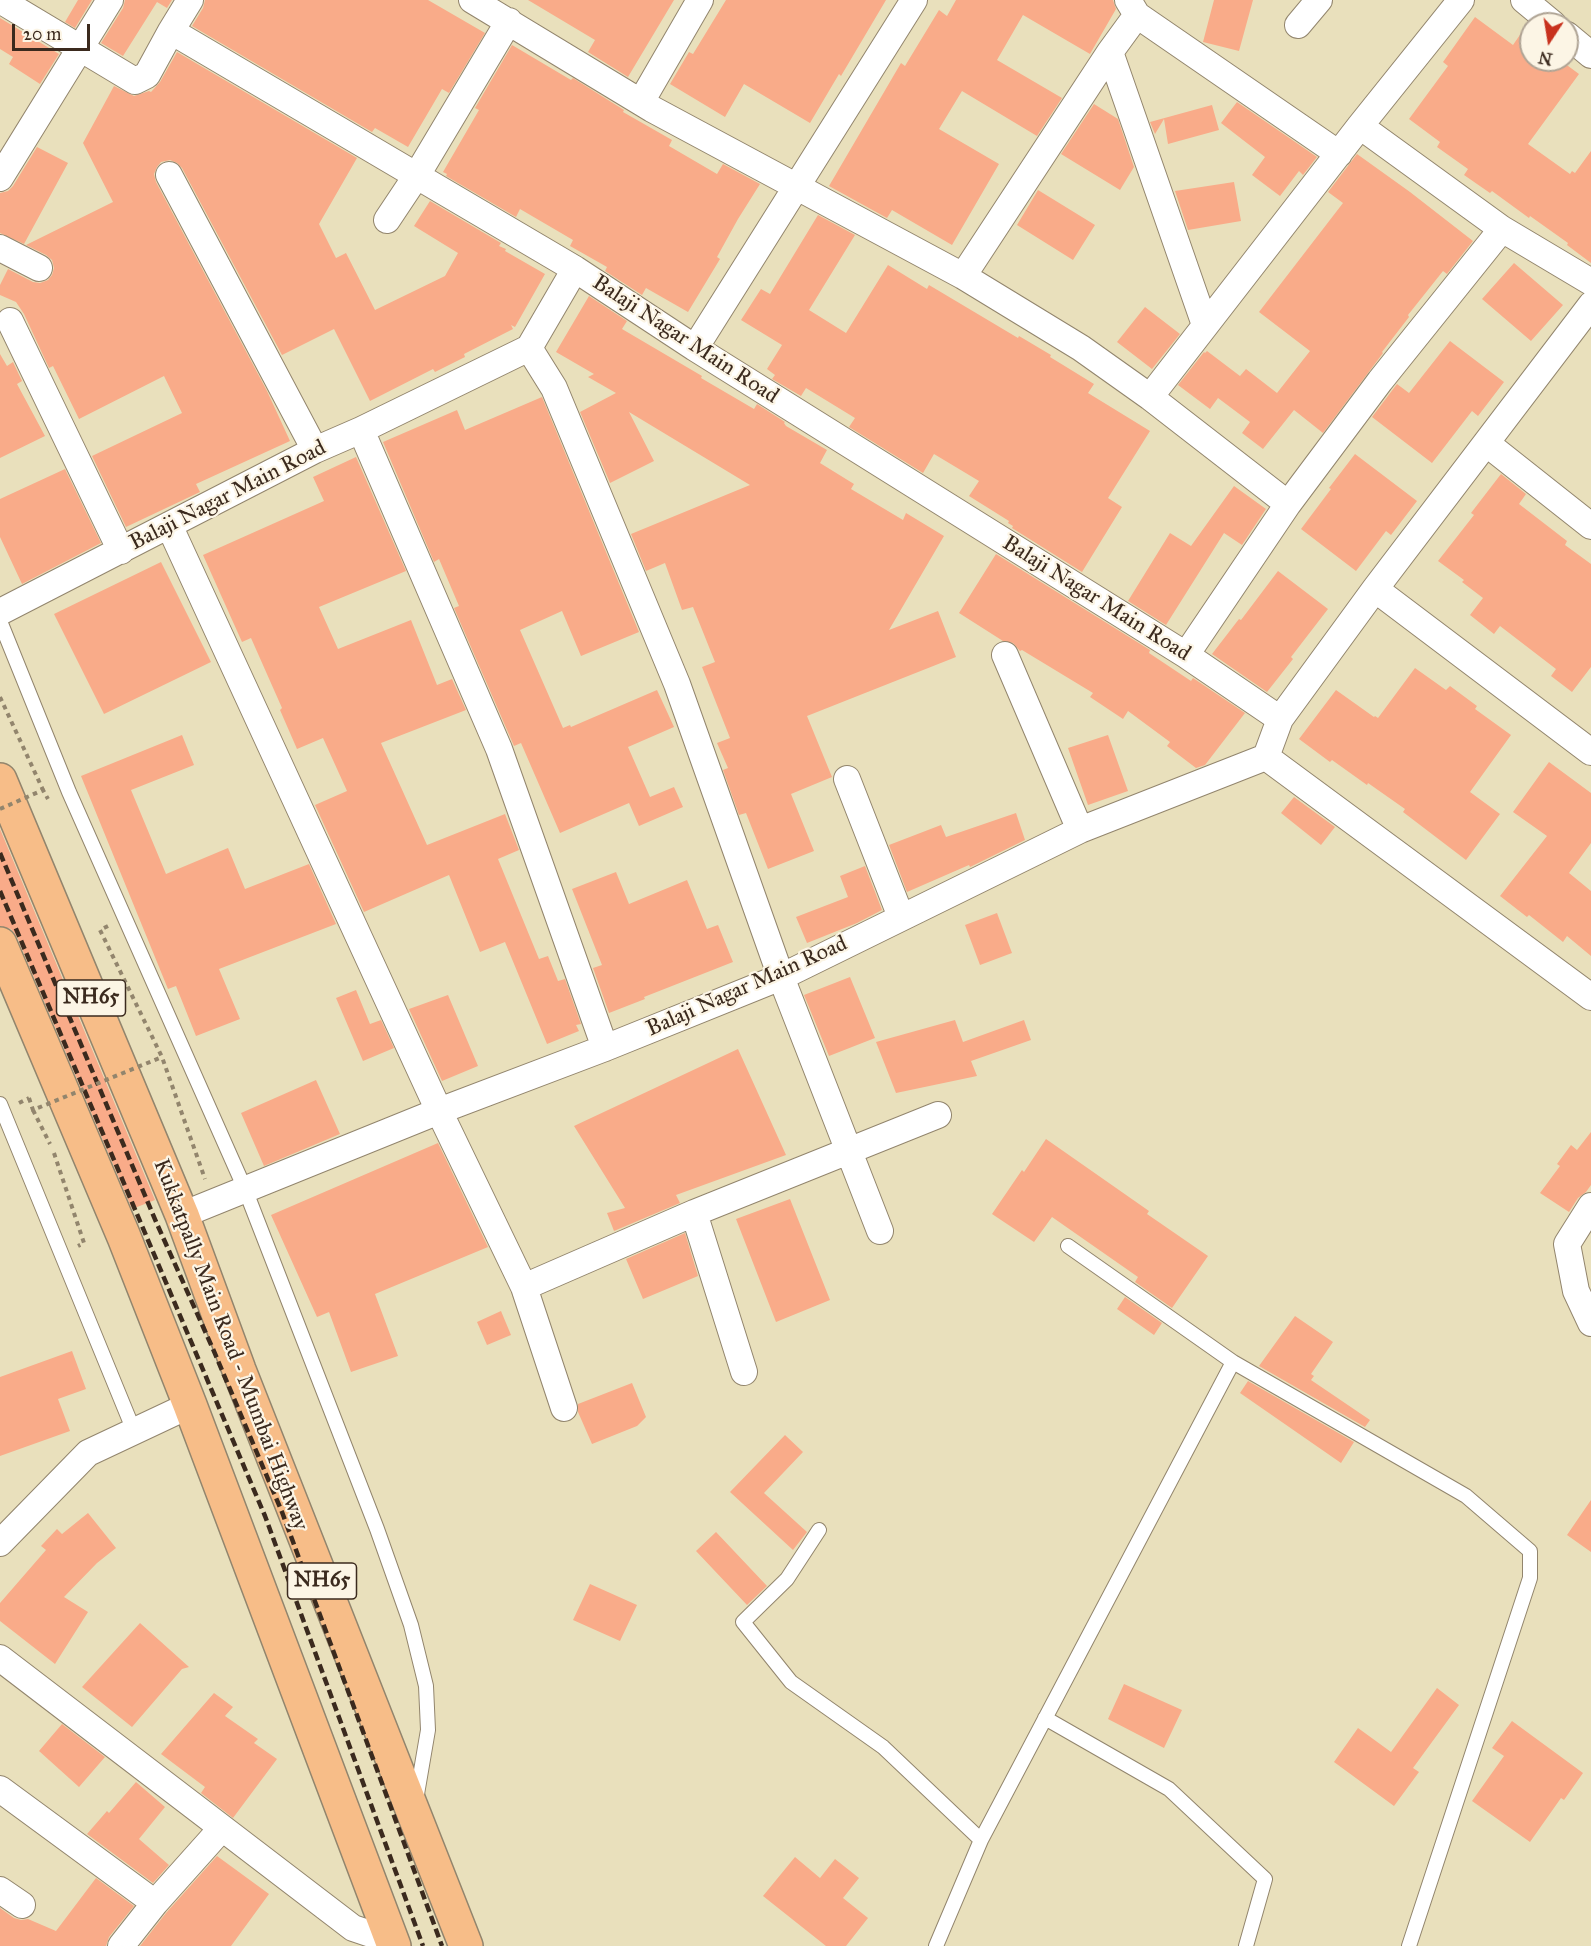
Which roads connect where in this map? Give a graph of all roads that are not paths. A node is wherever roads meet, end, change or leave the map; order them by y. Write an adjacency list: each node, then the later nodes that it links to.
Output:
1 (0, 0): 16 (street)
2 (110, 0): 16 (street)
3 (190, 0): 14 (street)
4 (472, 0): 12 (street)
5 (700, 0): 19 (street)
6 (914, 0): 25 (street)
7 (1318, 0): 13 (street)
8 (1461, 0): 20 (street)
9 (1524, 0): 11 (street)
10 (1133, 8): 17 (street); 21 (street)
11 (1538, 12)
12 (509, 21): 19 (street); 23 (street)
13 (1298, 25)
14 (171, 31): 16 (street); 23 (street)
15 (1579, 45): 18 (street)
16 (81, 48): 24 (street)
17 (1110, 52): 31 (street); 35 (street)
18 (1591, 55)
19 (641, 102): 25 (street)
20 (1360, 126): 21 (street); 27 (street)
21 (1339, 154): 35 (street)
22 (169, 175): 41 (street)
23 (417, 175): 26 (street); 30 (street)
24 (0, 178)
25 (798, 186): 31 (street); 37 (street)
26 (387, 220)
27 (1502, 228): 32 (street); 42 (street)
28 (0, 248): 29 (street)
29 (39, 268)
30 (575, 269): 36 (street, Balaji Nagar Main Road); 37 (street, Balaji Nagar Main Road)
31 (963, 276): 38 (street)
32 (1591, 282)
33 (1591, 304): 40 (street)
34 (10, 321): 45 (street)
35 (1205, 325): 38 (street)
36 (529, 348): 39 (street, Balaji Nagar Main Road); 59 (street)
37 (695, 348): 50 (street, Balaji Nagar Main Road)
38 (1150, 397): 42 (street)
39 (361, 430): 41 (street, Balaji Nagar Main Road); 61 (street)
40 (1486, 443): 44 (street); 46 (street)
41 (315, 450): 43 (street, Balaji Nagar Main Road)
42 (1288, 504): 50 (street)
43 (169, 525): 45 (street, Balaji Nagar Main Road); 63 (street)
44 (1591, 526)
45 (121, 551): 47 (street, Balaji Nagar Main Road)
46 (1375, 589): 51 (street); 52 (street)
47 (0, 612)
48 (0, 621): 66 (lane)
49 (1005, 655): 56 (street)
50 (1186, 655): 51 (street, Balaji Nagar Main Road)
51 (1280, 719): 53 (street)
52 (1591, 752)
53 (1266, 757): 56 (street, Balaji Nagar Main Road); 60 (street)
54 (847, 779): 57 (street)
55 (0, 780): 69 (highway, Kukkatpally Main Road - Mumbai Highway / NH65)
56 (1080, 830): 57 (street, Balaji Nagar Main Road)
57 (901, 916): 59 (street, Balaji Nagar Main Road)
58 (0, 944): 76 (highway, NH65)
59 (781, 977): 61 (street, Balaji Nagar Main Road); 65 (street)
60 (1591, 997)
61 (605, 1048): 63 (street, Balaji Nagar Main Road)
62 (0, 1104): 78 (lane)
63 (440, 1111): 66 (street, Balaji Nagar Main Road); 72 (street)
64 (938, 1115): 65 (street)
65 (849, 1151): 68 (street); 70 (street)
66 (245, 1189): 69 (street, Balaji Nagar Main Road); 84 (lane)
67 (1591, 1206): 73 (street)
68 (694, 1213): 72 (street); 75 (street)
69 (182, 1215): 84 (highway, Kukkatpally Main Road - Mumbai Highway / NH65)
70 (880, 1231)
71 (1068, 1246): 74 (lane)
72 (524, 1287): 77 (street)
73 (1591, 1323)
74 (1233, 1362): 82 (lane); 95 (lane)
75 (744, 1372)
76 (190, 1405): 78 (street); 90 (highway, NH65)
77 (564, 1408)
78 (134, 1431): 80 (street)
79 (819, 1530): 86 (lane)
80 (0, 1542)
81 (0, 1658): 85 (street)
82 (1045, 1719): 86 (lane); 94 (lane)
83 (0, 1789): 88 (street)
84 (414, 1814): 92 (highway, Kukkatpally Main Road - Mumbai Highway / NH65)
85 (222, 1828): 88 (street); 90 (street)
86 (981, 1839): 93 (lane)
87 (0, 1890): 89 (street)
88 (155, 1904): 91 (street)
89 (22, 1905)
90 (393, 1943)
91 (121, 1946)
92 (466, 1946)
93 (936, 1946)
94 (1245, 1946)
95 (1409, 1946)

